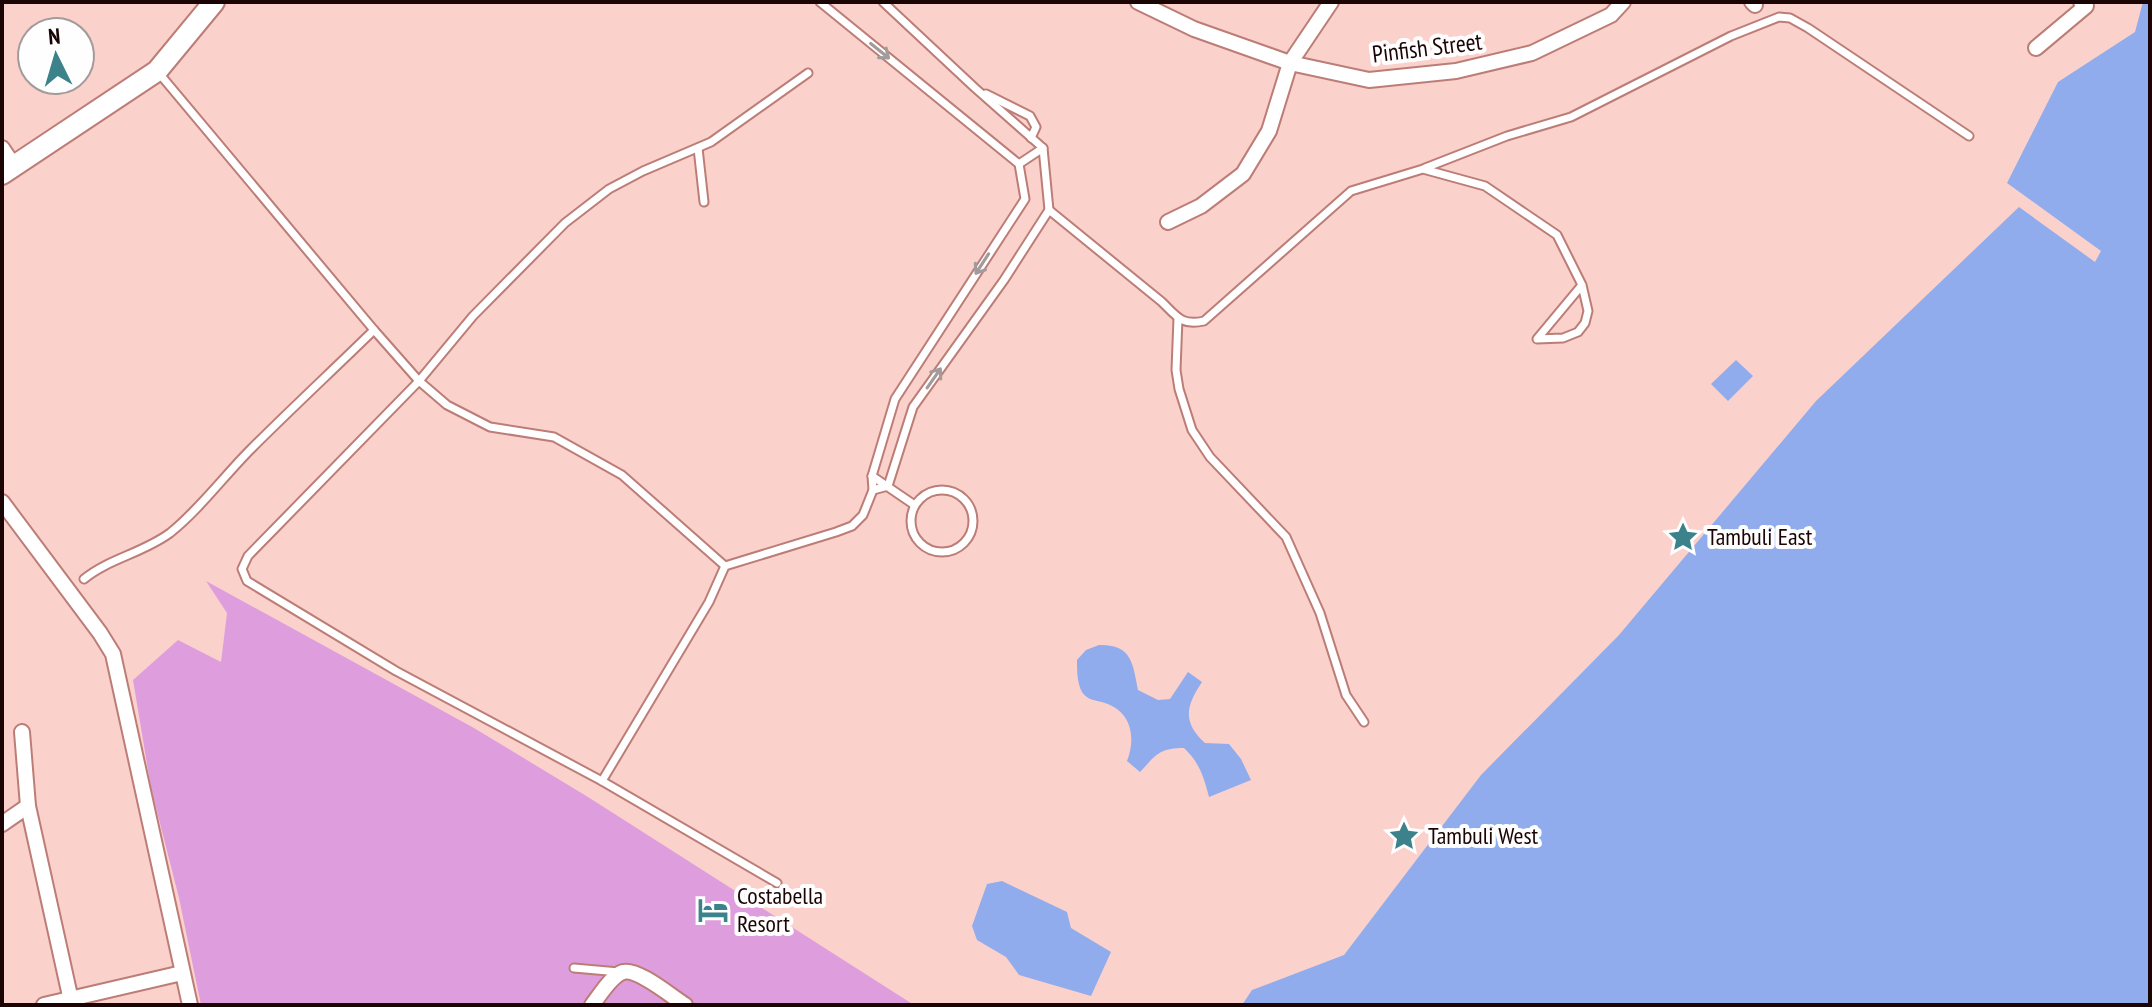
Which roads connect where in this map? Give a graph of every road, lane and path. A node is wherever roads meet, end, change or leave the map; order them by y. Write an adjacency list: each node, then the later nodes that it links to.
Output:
1 (820, 2): 18 (lane, one-way to 18)
2 (883, 2): 12 (lane)
3 (1138, 2): 9 (street, Pinfish Street)
4 (1331, 2): 9 (street)
5 (1623, 2): 9 (street, Pinfish Street)
6 (2081, 2): 8 (street)
7 (212, 3): 10 (street)
8 (2036, 48)
9 (1290, 63): 23 (street)
10 (157, 71): 20 (street); 26 (lane)
11 (808, 73): 16 (lane)
12 (975, 88): 14 (lane); 14 (lane)
13 (1969, 136): 19 (lane)
14 (1031, 138): 17 (lane)
15 (2, 148): 20 (street)
16 (698, 148): 21 (lane); 27 (lane)
17 (1043, 148): 18 (lane); 22 (lane)
18 (1019, 164): 28 (lane, one-way to 28)
19 (1423, 169): 24 (lane); 25 (lane)
20 (8, 170)
21 (704, 202)
22 (1049, 210): 25 (lane); 29 (lane, one-way to 22)
23 (1168, 222)
24 (1582, 285): 24 (lane)
25 (1178, 318): 39 (lane)
26 (374, 330): 27 (lane); 38 (lane)
27 (419, 381): 37 (lane); 41 (lane)
28 (895, 399): 29 (lane); 30 (lane)
29 (913, 407): 31 (lane)
30 (885, 429): 31 (lane); 32 (lane)
31 (902, 437): 33 (lane)
32 (872, 476): 33 (lane); 34 (lane)
33 (888, 486): 34 (lane); 36 (lane)
34 (873, 490): 37 (lane)
35 (2, 502): 47 (street)
36 (913, 504): 36 (lane)
37 (725, 566): 41 (lane)
38 (84, 579)
39 (1364, 722)
40 (22, 732): 42 (street)
41 (602, 781): 44 (lane)
42 (28, 806): 43 (street); 48 (street)
43 (2, 824)
44 (777, 883)
45 (574, 968): 46 (lane)
46 (624, 972): 51 (street); 52 (street)
47 (182, 973): 48 (street); 50 (street)
48 (71, 1002): 49 (street)
49 (44, 1005)
50 (190, 1005)
51 (592, 1005)
52 (685, 1005)

